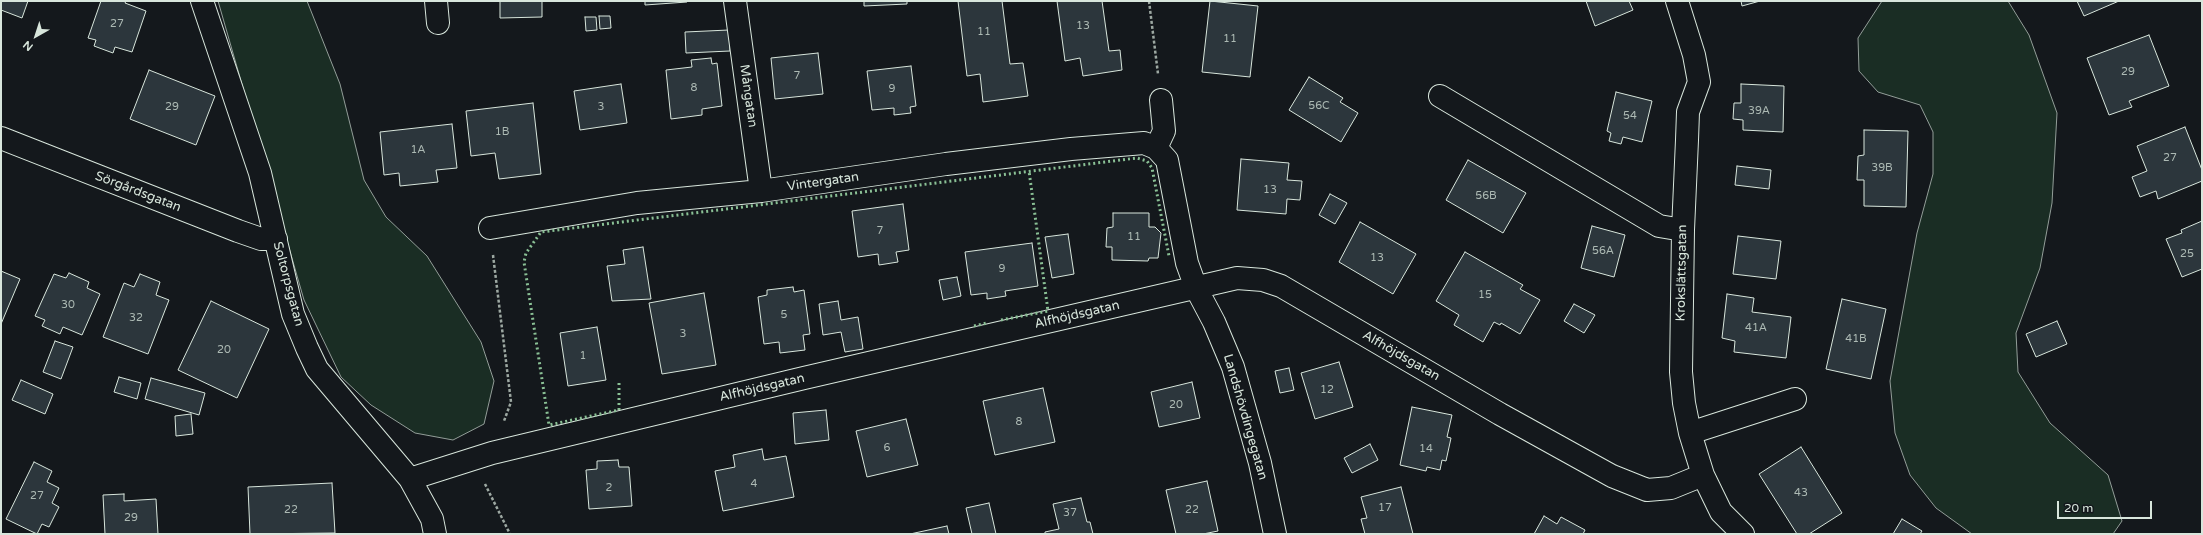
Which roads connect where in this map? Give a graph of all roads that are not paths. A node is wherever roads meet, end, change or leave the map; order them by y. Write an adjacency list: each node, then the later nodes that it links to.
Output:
1 (202, 1): 13 (street, Soltorpsgatan)
2 (436, 1): 5 (street)
3 (735, 1): 10 (street, Mångatan)
4 (1677, 1): 12 (street, Krokslättsgatan)
5 (438, 23)
6 (1440, 96): 12 (street)
7 (1161, 100): 9 (street)
8 (1, 138): 13 (street, Sörgårdsgatan)
9 (1156, 148): 10 (street, Vintergatan); 14 (street, Landshövdingegatan)
10 (760, 191): 11 (street, Vintergatan)
11 (490, 228)
12 (1683, 230): 16 (street, Krokslättsgatan)
13 (276, 239): 18 (street, Soltorpsgatan)
14 (1196, 288): 17 (street, Alfhöjdsgatan); 18 (street, Alfhöjdsgatan); 20 (street, Landshövdingegatan)
15 (1795, 399): 16 (street)
16 (1690, 433): 17 (street, Krokslättsgatan)
17 (1703, 475): 21 (street, Krokslättsgatan)
18 (410, 479): 19 (street, Soltorpsgatan)
19 (435, 534)
20 (1275, 534)
21 (1743, 534)

